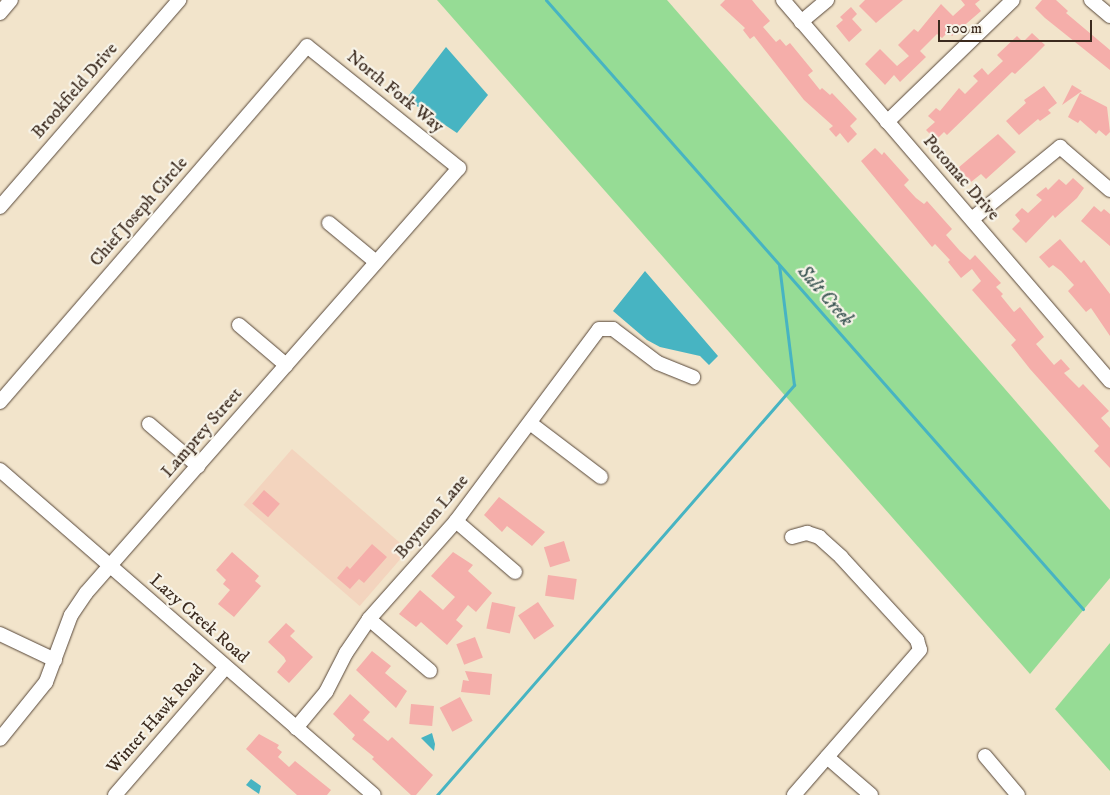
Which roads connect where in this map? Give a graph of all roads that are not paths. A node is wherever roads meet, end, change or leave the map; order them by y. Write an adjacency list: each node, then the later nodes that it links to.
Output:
1 (11, 0): 7 (street)
2 (179, 0): 14 (street, Brookfield Drive)
3 (783, 0): 9 (street, Potomac Drive)
4 (827, 0): 9 (street)
5 (1013, 0): 11 (street)
6 (1091, 0): 8 (street)
7 (0, 13)
8 (1110, 16)
9 (801, 22): 11 (street, Potomac Drive)
10 (307, 46): 12 (street, North Fork Way); 22 (street, Chief Joseph Circle)
11 (887, 122): 15 (street, Potomac Drive)
12 (459, 168): 17 (street, Lamprey Street)
13 (1110, 190): 15 (street)
14 (0, 207)
15 (972, 219): 21 (street, Potomac Drive)
16 (329, 223): 17 (street)
17 (376, 262): 19 (street, Lamprey Street)
18 (239, 325): 19 (street)
19 (286, 365): 25 (street, Lamprey Street)
20 (693, 377): 23 (street, Boynton Lane)
21 (1110, 381)
22 (0, 402)
23 (530, 423): 27 (street); 28 (street, Boynton Lane)
24 (149, 424): 25 (street)
25 (198, 466): 30 (street, Lamprey Street)
26 (0, 470): 30 (street, Lazy Creek Road)
27 (600, 477)
28 (456, 521): 31 (street); 32 (street, Boynton Lane)
29 (792, 537): 40 (street)
30 (110, 566): 34 (street, Lamprey Street); 35 (street, Lazy Creek Road)
31 (515, 572)
32 (370, 619): 36 (street); 37 (street, Boynton Lane)
33 (0, 634): 34 (street)
34 (55, 660): 38 (street, Lamprey Street)
35 (226, 667): 37 (street, Lazy Creek Road); 41 (street, Winter Hawk Road)
36 (430, 671)
37 (296, 728): 42 (street, Lazy Creek Road)
38 (0, 739)
39 (985, 756): 45 (street)
40 (827, 757): 43 (street); 44 (street)
41 (115, 795)
42 (374, 795)
43 (794, 795)
44 (871, 795)
45 (1018, 795)

